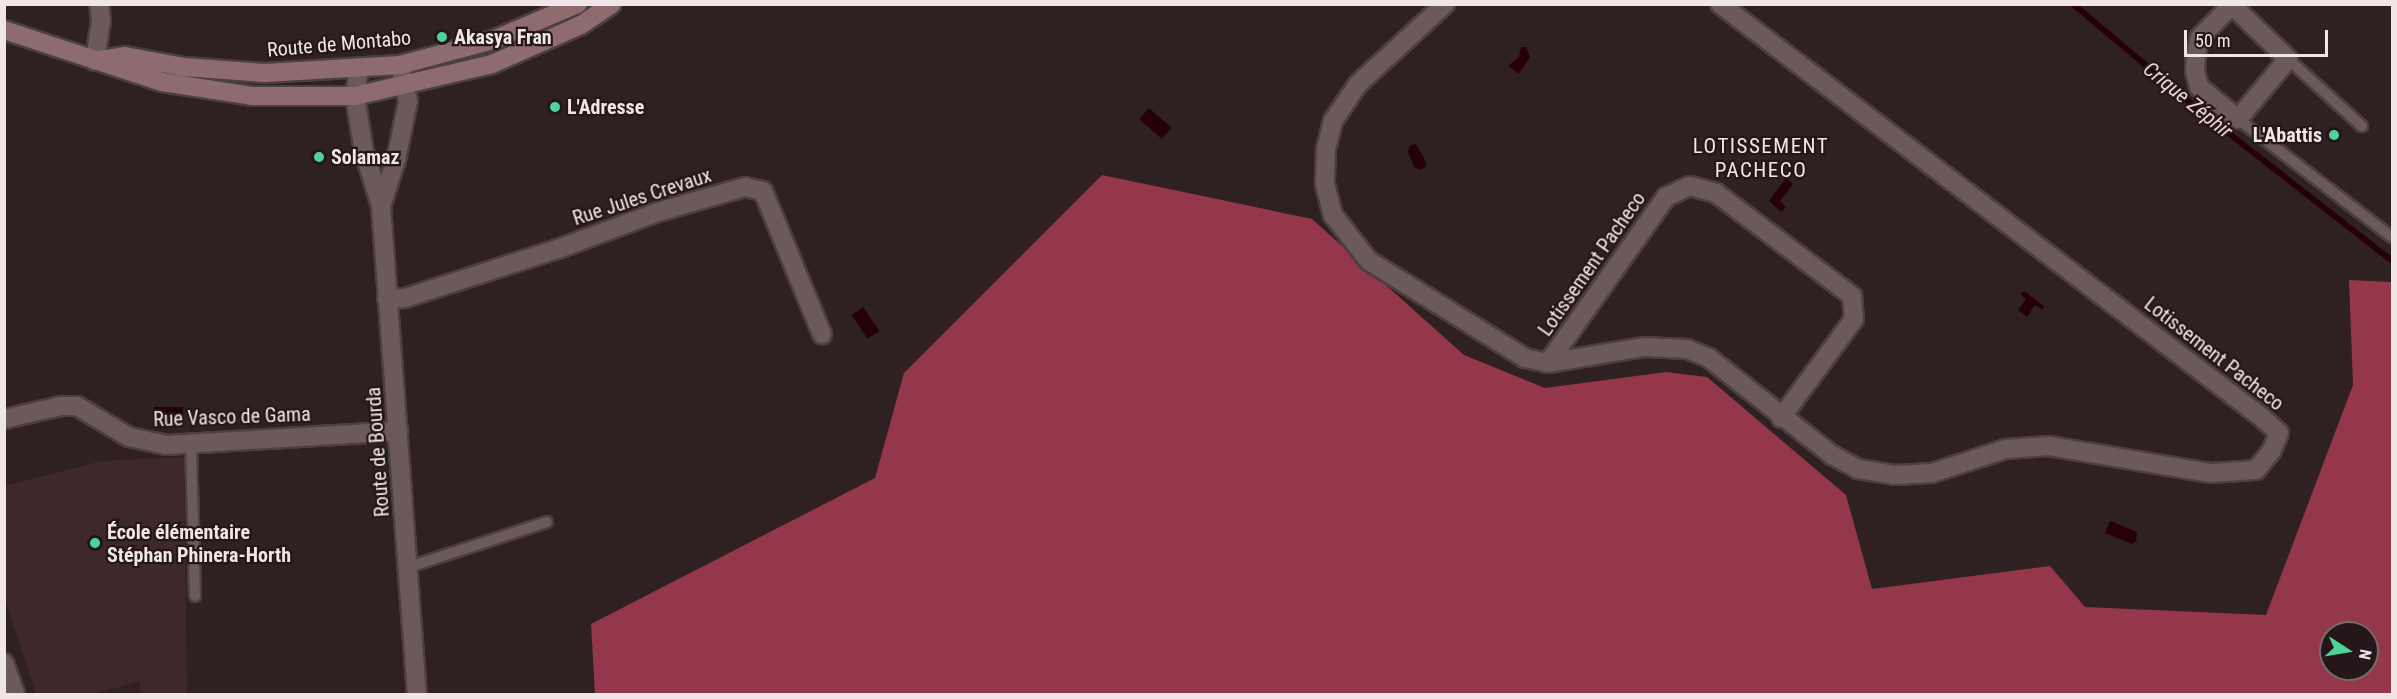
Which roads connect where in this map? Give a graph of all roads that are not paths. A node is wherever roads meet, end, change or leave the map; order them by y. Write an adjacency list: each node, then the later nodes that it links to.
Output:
1 (99, 4): 9 (street)
2 (612, 4): 6 (main road, Route de Montabo)
3 (1445, 4): 20 (street, Lotissement Pacheco)
4 (1720, 4): 21 (street, Lotissement Pacheco)
5 (574, 5): 6 (street); 10 (main road, Route de Montabo)
6 (581, 25): 12 (main road, Route de Montabo)
7 (4, 30): 9 (main road, Route de Montabo)
8 (2288, 59): 14 (street); 14 (street); 15 (lane)
9 (95, 61): 11 (main road, Route de Montabo); 13 (main road, Route de Montabo)
10 (400, 65): 11 (main road, Route de Montabo); 12 (street, Route de Bourda)
11 (359, 68): 13 (street, Route de Bourda)
12 (406, 85): 13 (main road, Route de Montabo); 16 (street, Route de Bourda)
13 (355, 96): 16 (street, Route de Bourda)
14 (2238, 120): 17 (lane)
15 (2362, 126)
16 (381, 206): 18 (street, Route de Bourda)
17 (2392, 237)
18 (387, 299): 19 (street, Rue Jules Crevaux); 23 (street, Route de Bourda)
19 (822, 334)
20 (1548, 363): 21 (street, Lotissement Pacheco); 21 (street, Lotissement Pacheco)
21 (1781, 417)
22 (4, 418): 24 (street, Rue Vasco de Gama)
23 (399, 431): 24 (street, Rue Vasco de Gama); 26 (street, Route de Bourda)
24 (191, 444): 27 (lane)
25 (547, 522): 26 (lane)
26 (409, 567): 30 (street, Route de Bourda)
27 (195, 596)
28 (4, 663): 29 (street)
29 (15, 694)
30 (417, 694)

